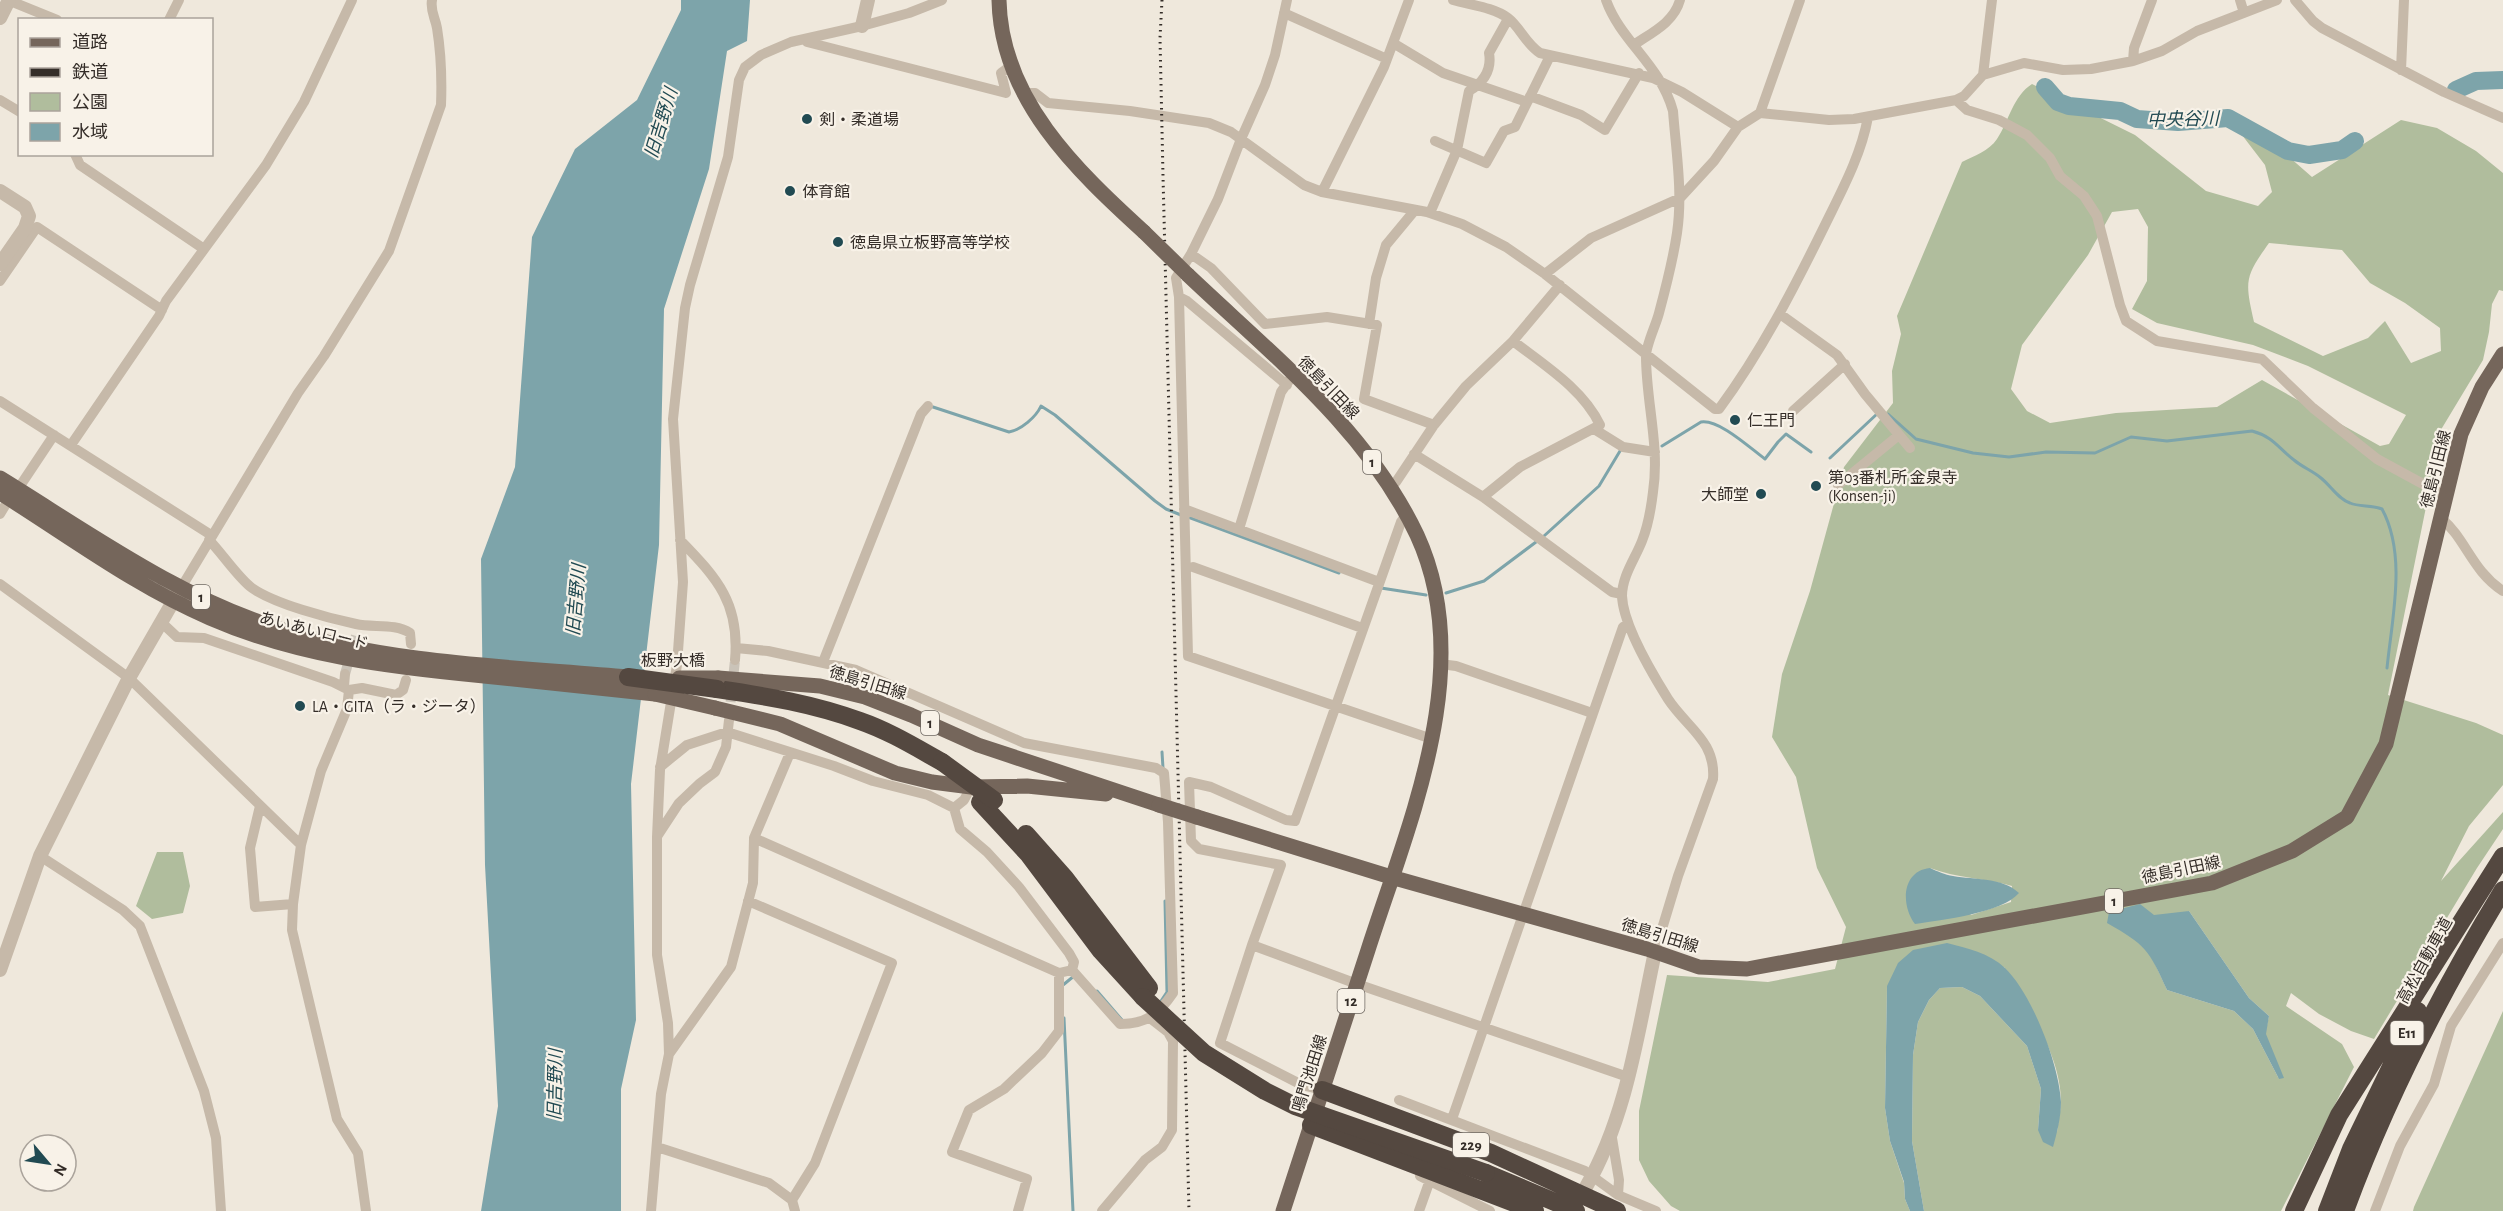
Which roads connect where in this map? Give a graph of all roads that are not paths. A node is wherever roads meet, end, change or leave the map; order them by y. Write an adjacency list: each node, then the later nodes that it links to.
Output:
1 (9, 0): 22 (street); 23 (street)
2 (179, 0): 24 (street)
3 (352, 0): 57 (street)
4 (432, 0): 94 (street)
5 (868, 0): 26 (street)
6 (942, 0): 26 (street)
7 (999, 0): 33 (main road, 徳島引田線 / 1)
8 (1287, 0): 20 (street)
9 (1409, 0): 28 (street)
10 (1453, 0): 25 (street)
11 (1606, 0): 29 (street)
12 (1680, 0): 29 (street)
13 (1800, 0): 44 (street)
14 (1992, 0): 36 (street)
15 (2152, 0): 32 (street)
16 (2240, 0): 21 (street)
17 (2277, 0): 21 (street)
18 (2295, 0): 34 (street)
19 (2404, 0): 34 (street)
20 (1284, 13): 31 (street); 48 (street)
21 (2244, 13): 32 (street)
22 (0, 18)
23 (52, 18)
24 (170, 18)
25 (1508, 19): 30 (street); 38 (street)
26 (861, 27): 27 (street)
27 (804, 41): 33 (street); 95 (street)
28 (1393, 43): 31 (street); 38 (street)
29 (1635, 44): 37 (street)
30 (1550, 56): 35 (street); 40 (street)
31 (1387, 59): 53 (street)
32 (2133, 61): 36 (street)
33 (1012, 65): 39 (main road, 徳島引田線 / 1)
34 (2401, 70): 46 (street)
35 (1639, 73): 37 (street); 40 (street)
36 (1983, 75): 42 (street)
37 (1663, 83): 47 (street); 54 (street)
38 (1480, 84): 40 (street); 50 (street)
39 (1024, 93): 48 (street); 71 (main road, 徳島引田線 / 1, bridge)
40 (1529, 99): 50 (street)
41 (0, 100): 43 (street)
42 (1956, 100): 45 (street); 87 (street)
43 (18, 111)
44 (1760, 113): 45 (street); 47 (street)
45 (1868, 117): 65 (street)
46 (2503, 118)
47 (1738, 127): 54 (street)
48 (1240, 139): 53 (street); 58 (street)
49 (1435, 141): 50 (street)
50 (1457, 150): 56 (street)
51 (78, 156): 57 (street)
52 (0, 191): 59 (street)
53 (1322, 192): 55 (street)
54 (1680, 198): 60 (street); 69 (street)
55 (1414, 210): 56 (street); 66 (street)
56 (1430, 213): 60 (street)
57 (204, 249): 64 (street)
58 (1191, 254): 63 (street); 66 (street)
59 (0, 264)
60 (1545, 274): 62 (street)
61 (0, 281): 64 (street)
62 (1560, 285): 67 (street); 69 (street)
63 (1179, 297): 71 (street); 90 (street)
64 (162, 310): 79 (street)
65 (1780, 314): 69 (street); 70 (street)
66 (1369, 324): 75 (street)
67 (1513, 341): 75 (street); 76 (street)
68 (2503, 354): 87 (main road, 徳島引田線 / 1)
69 (1646, 355): 81 (street)
70 (1845, 364): 74 (street); 78 (street)
71 (1290, 380): 85 (main road, 徳島引田線 / 1); 93 (street)
72 (0, 401): 77 (street)
73 (928, 406): 108 (street)
74 (1793, 411)
75 (1434, 425): 82 (street)
76 (1594, 429): 81 (street); 88 (street)
77 (54, 435): 79 (street); 86 (street)
78 (1899, 435): 80 (street); 84 (street)
79 (71, 445): 94 (street)
80 (1910, 448)
81 (1655, 452): 101 (street)
82 (1414, 454): 85 (street); 88 (street)
83 (0, 478): 86 (main road, あいあいロード / 1)
84 (1838, 485)
85 (1390, 487): 91 (main road, 徳島引田線 / 1)
86 (9, 493): 89 (street); 100 (main road, あいあいロード / 1)
87 (2445, 496): 92 (main road, 徳島引田線 / 1)
88 (1482, 497): 101 (street)
89 (0, 514)
90 (1184, 514): 93 (street); 118 (street)
91 (1406, 516): 97 (street); 110 (main road, 徳島引田線 / 1)
92 (2440, 518): 99 (street); 145 (main road, 徳島引田線 / 1)
93 (1239, 529): 97 (street)
94 (210, 537): 100 (street); 105 (street)
95 (680, 540): 106 (street); 126 (street)
96 (1193, 567): 104 (street)
97 (1379, 582): 104 (street)
98 (0, 584): 113 (street)
99 (2503, 591)
100 (177, 594): 102 (street); 109 (main road, あいあいロード / 1)
101 (1622, 594): 103 (street)
102 (161, 622): 113 (street); 115 (street)
103 (1628, 624): 119 (street); 145 (street)
104 (1362, 628): 118 (street)
105 (411, 644)
106 (736, 648): 107 (street); 108 (street)
107 (735, 660)
108 (823, 662): 121 (street)
109 (424, 664): 112 (main road, あいあいロード / 1); 117 (main road, あいあいロード / 1)
110 (1440, 664): 119 (street); 123 (main road, 徳島引田線 / 1)
111 (345, 674): 115 (street)
112 (628, 677): 116 (highway, bridge)
113 (129, 678): 129 (street); 134 (street)
114 (406, 680): 115 (street)
115 (347, 688): 133 (street)
116 (716, 693): 117 (highway, bridge); 124 (main road, 徳島引田線 / 1); 127 (main road, 徳島引田線 / 1); 127 (highway)
117 (655, 694)
118 (1335, 707): 123 (street); 144 (street)
119 (1592, 713): 141 (street)
120 (729, 720): 122 (street)
121 (984, 727): 124 (street); 150 (street)
122 (727, 732): 125 (street); 126 (street); 131 (street)
123 (1432, 740): 137 (main road, 徳島引田線 / 1)
124 (978, 744): 128 (main road, 徳島引田線 / 1)
125 (790, 753): 130 (street); 132 (street)
126 (660, 767): 131 (street)
127 (981, 796): 128 (main road, 徳島引田線 / 1); 130 (street); 161 (highway)
128 (1136, 797): 137 (main road, 徳島引田線 / 1, bridge)
129 (260, 806): 133 (street); 140 (street)
130 (954, 808): 147 (street)
131 (657, 837): 152 (street)
132 (754, 838): 139 (street); 148 (street)
133 (301, 845): 140 (street)
134 (40, 856): 146 (street); 166 (street)
135 (2503, 856): 178 (highway)
136 (2503, 863): 179 (highway, 高松自動車道 / E11)
137 (1391, 877): 141 (main road, 徳島引田線 / 1); 149 (main road, 鳴門池田線 / 12)
138 (2503, 890): 142 (highway, 高松自動車道 / E11)
139 (748, 901): 152 (street); 165 (street)
140 (293, 904): 167 (street)
141 (1522, 913): 145 (main road, 徳島引田線 / 1); 151 (street)
142 (2482, 925): 180 (highway, 高松自動車道 / E11); 181 (highway)
143 (2503, 943): 182 (street)
144 (1252, 945): 149 (street); 154 (street)
145 (1655, 952): 153 (street)
146 (0, 970)
147 (1072, 970): 148 (street); 150 (street)
148 (1059, 973): 169 (street)
149 (1356, 984): 151 (street); 154 (main road, 鳴門池田線 / 12)
150 (1150, 1018): 170 (street)
151 (1483, 1028): 153 (street); 156 (street)
152 (669, 1054): 159 (street)
153 (1628, 1077): 158 (street)
154 (1322, 1090): 157 (main road, 鳴門池田線 / 12); 164 (highway, 229)
155 (1399, 1100): 156 (street)
156 (1452, 1119): 163 (street)
157 (1311, 1125): 171 (main road, 鳴門池田線 / 12); 174 (highway, 229)
158 (1610, 1132): 163 (street); 164 (street)
159 (657, 1147): 165 (street); 168 (street)
160 (1370, 1157): 162 (street)
161 (1488, 1169): 175 (highway); 176 (highway)
162 (1430, 1180): 172 (street); 173 (street)
163 (1589, 1182): 164 (street)
164 (1618, 1203): 177 (street)
165 (794, 1205)
166 (221, 1211)
167 (366, 1211)
168 (651, 1211)
169 (1018, 1211)
170 (1101, 1211)
171 (1283, 1211)
172 (1419, 1211)
173 (1490, 1211)
174 (1535, 1211)
175 (1576, 1211)
176 (1595, 1211)
177 (1656, 1211)
178 (2294, 1211)
179 (2326, 1211)
180 (2345, 1211)
181 (2358, 1211)
182 (2375, 1211)

